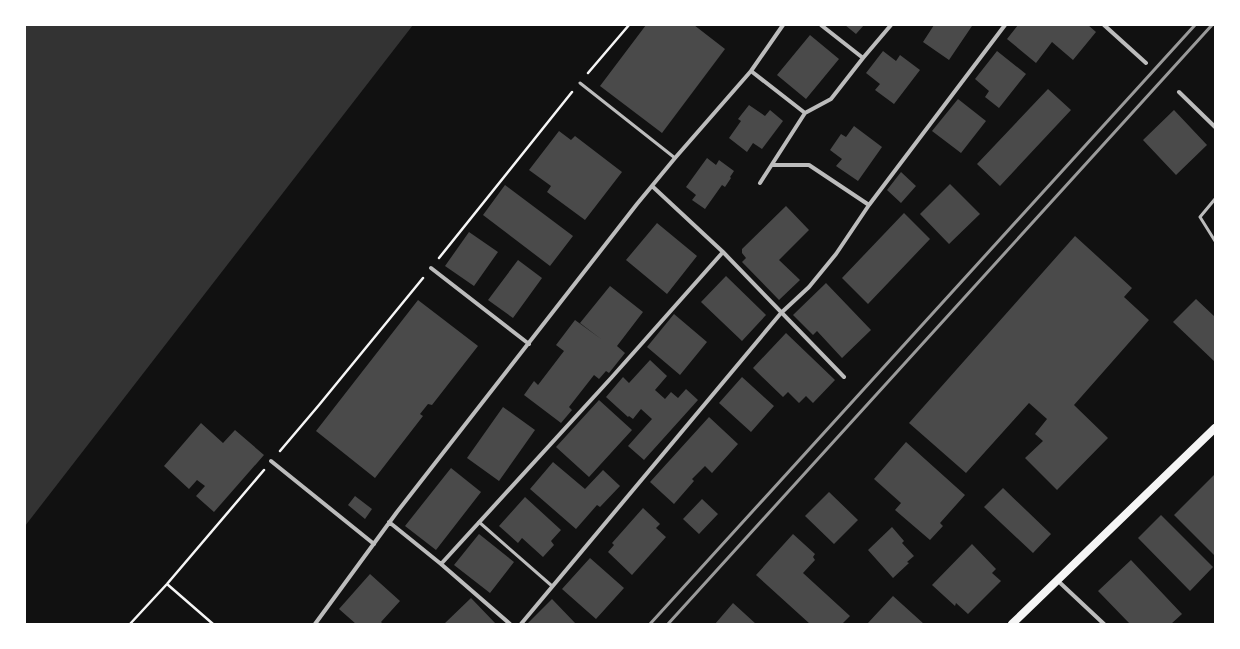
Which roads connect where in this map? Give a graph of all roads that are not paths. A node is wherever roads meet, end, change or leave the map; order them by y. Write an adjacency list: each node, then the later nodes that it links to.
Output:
1 (783, 25): 8 (street)
2 (821, 25): 6 (street)
3 (891, 25): 6 (street)
4 (1005, 25): 18 (street)
5 (1104, 25): 7 (street)
6 (863, 58): 11 (street)
7 (1146, 63)
8 (751, 71): 11 (street); 13 (street)
9 (580, 83): 13 (lane)
10 (1179, 92): 12 (street)
11 (805, 113): 14 (street)
12 (1215, 127)
13 (675, 158): 16 (street)
14 (772, 165): 15 (street); 18 (street)
15 (760, 182)
16 (652, 186): 20 (street); 23 (street)
17 (1215, 199): 19 (lane)
18 (869, 205): 22 (street)
19 (1215, 241)
20 (723, 252): 22 (street); 28 (street)
21 (432, 268): 23 (street)
22 (781, 313): 24 (street); 32 (street)
23 (528, 344): 27 (street)
24 (844, 377)
25 (1215, 428): 31 (main road)
26 (271, 462): 29 (street)
27 (389, 522): 29 (street); 30 (street)
28 (479, 522): 30 (street); 32 (lane)
29 (374, 544): 33 (street)
30 (441, 564): 34 (street)
31 (1057, 580): 36 (main road); 37 (street)
32 (552, 586): 35 (street)
33 (315, 624)
34 (510, 624)
35 (521, 624)
36 (1012, 624)
37 (1104, 624)

